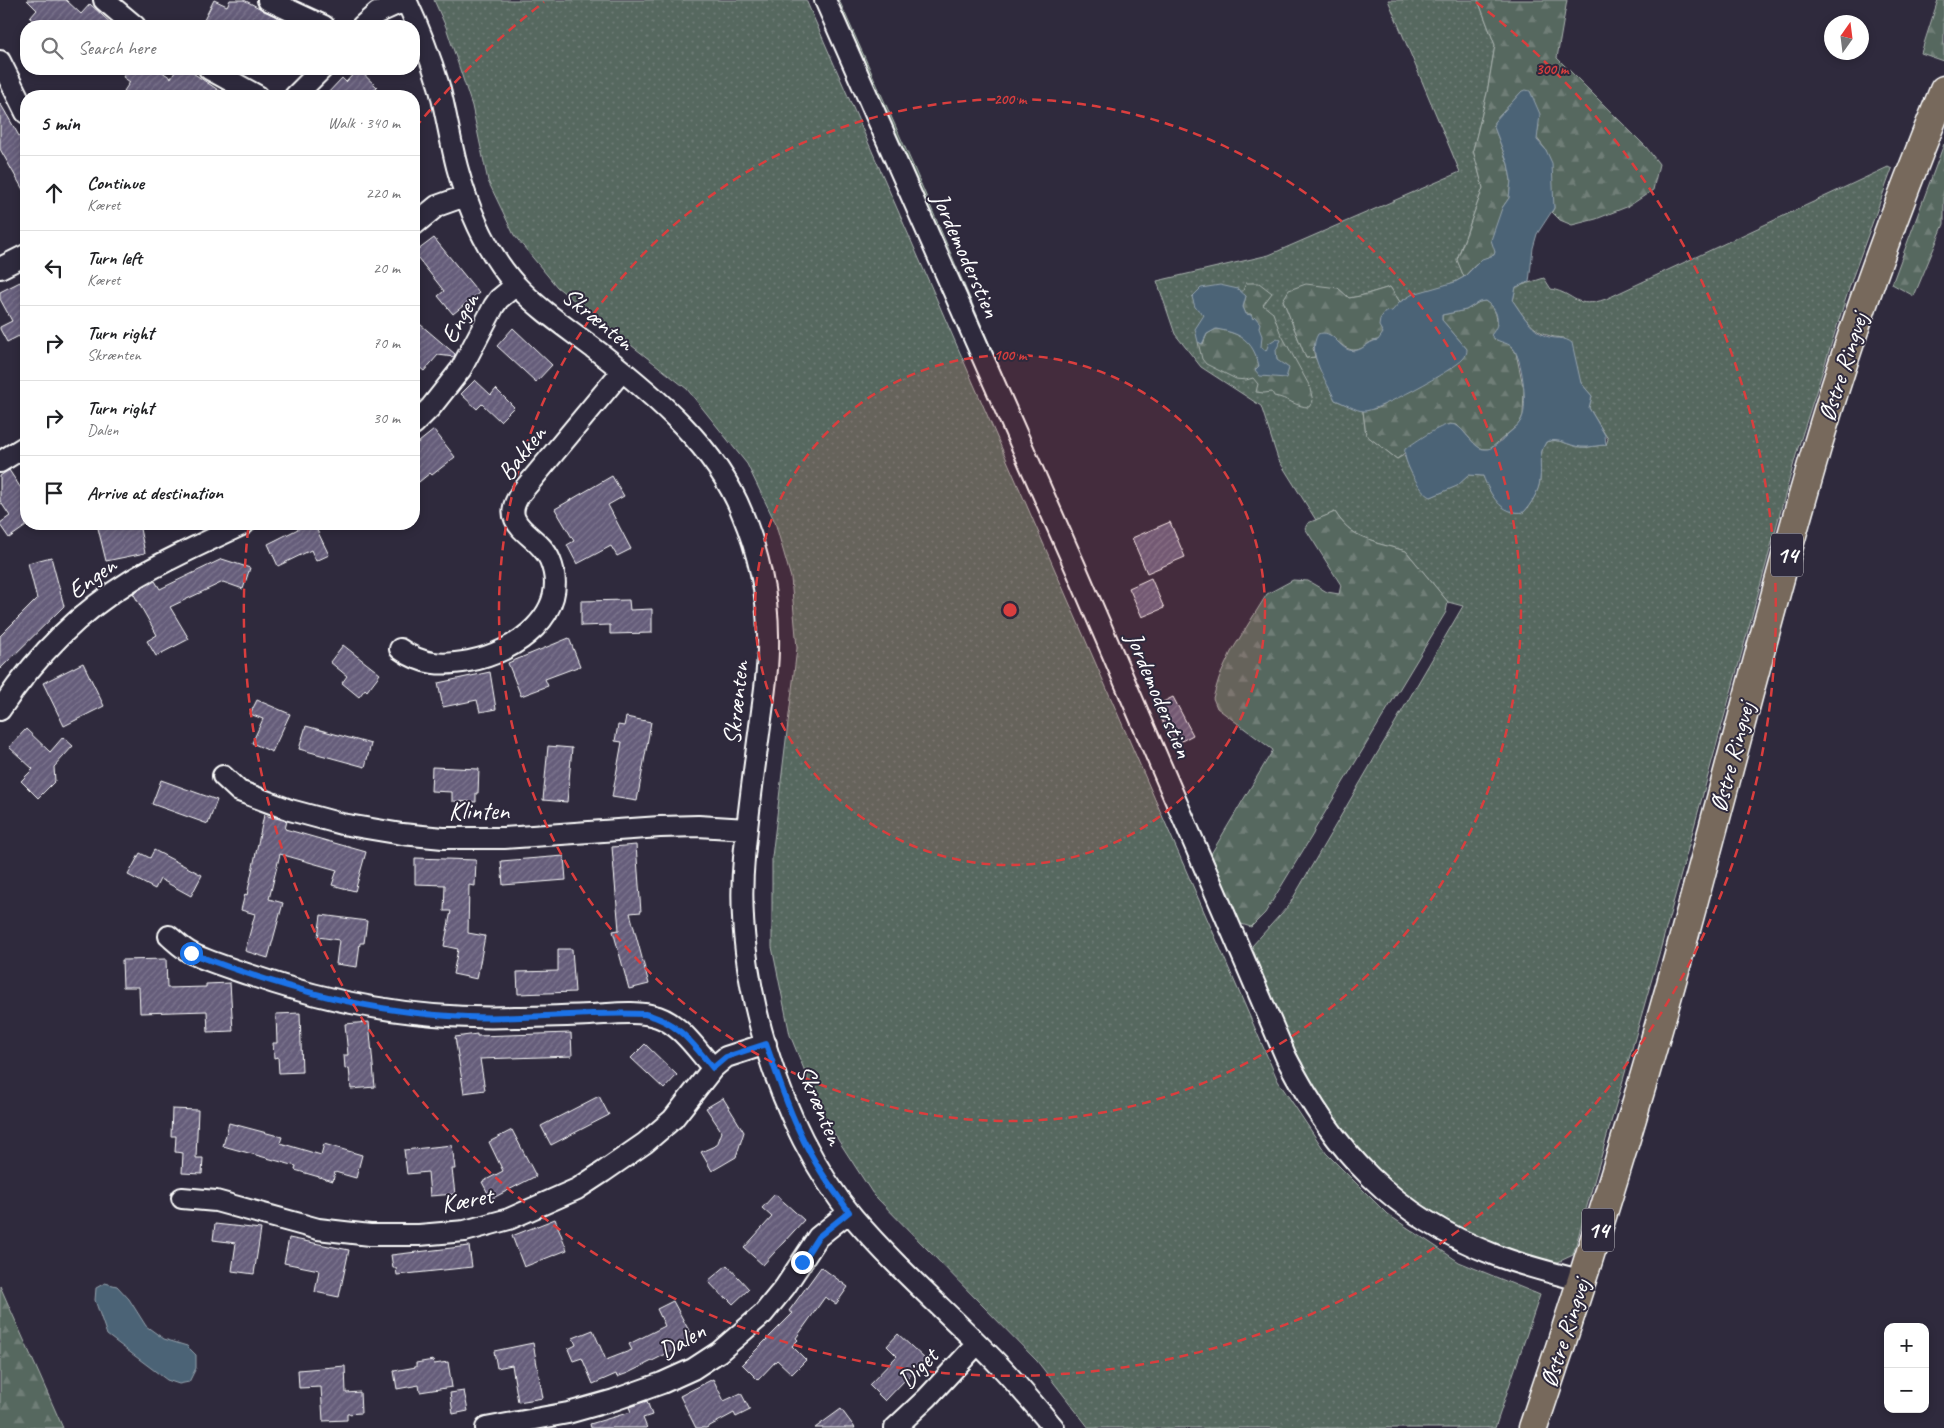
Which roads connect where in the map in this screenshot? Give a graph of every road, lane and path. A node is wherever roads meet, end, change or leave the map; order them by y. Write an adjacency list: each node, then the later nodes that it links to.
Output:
1 (104, 0): 5 (street)
2 (268, 0): 6 (street)
3 (406, 0): 7 (street); 8 (street, Skrænten)
4 (826, 0): 36 (street, Jordemoderstien)
5 (129, 20)
6 (311, 20)
7 (369, 20)
8 (415, 20)
9 (420, 32): 17 (street, Skrænten)
10 (0, 61): 16 (street)
11 (220, 75): 13 (street)
12 (316, 75): 14 (street)
13 (247, 90)
14 (301, 90)
15 (1944, 90): 36 (main road, Østre Ringvej / 14)
16 (20, 101)
17 (465, 196): 18 (street); 21 (street, Skrænten)
18 (420, 220)
19 (20, 258): 20 (street)
20 (0, 268)
21 (516, 285): 22 (street, Skrænten); 23 (street, Engen)
22 (622, 371): 27 (street, Bakken); 30 (street, Skrænten)
23 (420, 418)
24 (20, 450): 25 (street)
25 (0, 462)
26 (232, 530): 28 (street, Engen)
27 (400, 649)
28 (0, 710)
29 (223, 776): 30 (street, Klinten)
30 (747, 829): 32 (street, Skrænten)
31 (169, 936): 33 (street)
32 (766, 1044): 33 (street, Kæret); 35 (street, Skrænten)
33 (713, 1068): 34 (street, Kæret)
34 (182, 1198)
35 (849, 1212): 37 (street, Skrænten); 38 (street, Dalen)
36 (1583, 1281): 41 (main road, Østre Ringvej / 14)
37 (977, 1344): 39 (street, Diget); 40 (street, Skrænten)
38 (486, 1428)
39 (895, 1428)
40 (1054, 1428)
41 (1533, 1428)

